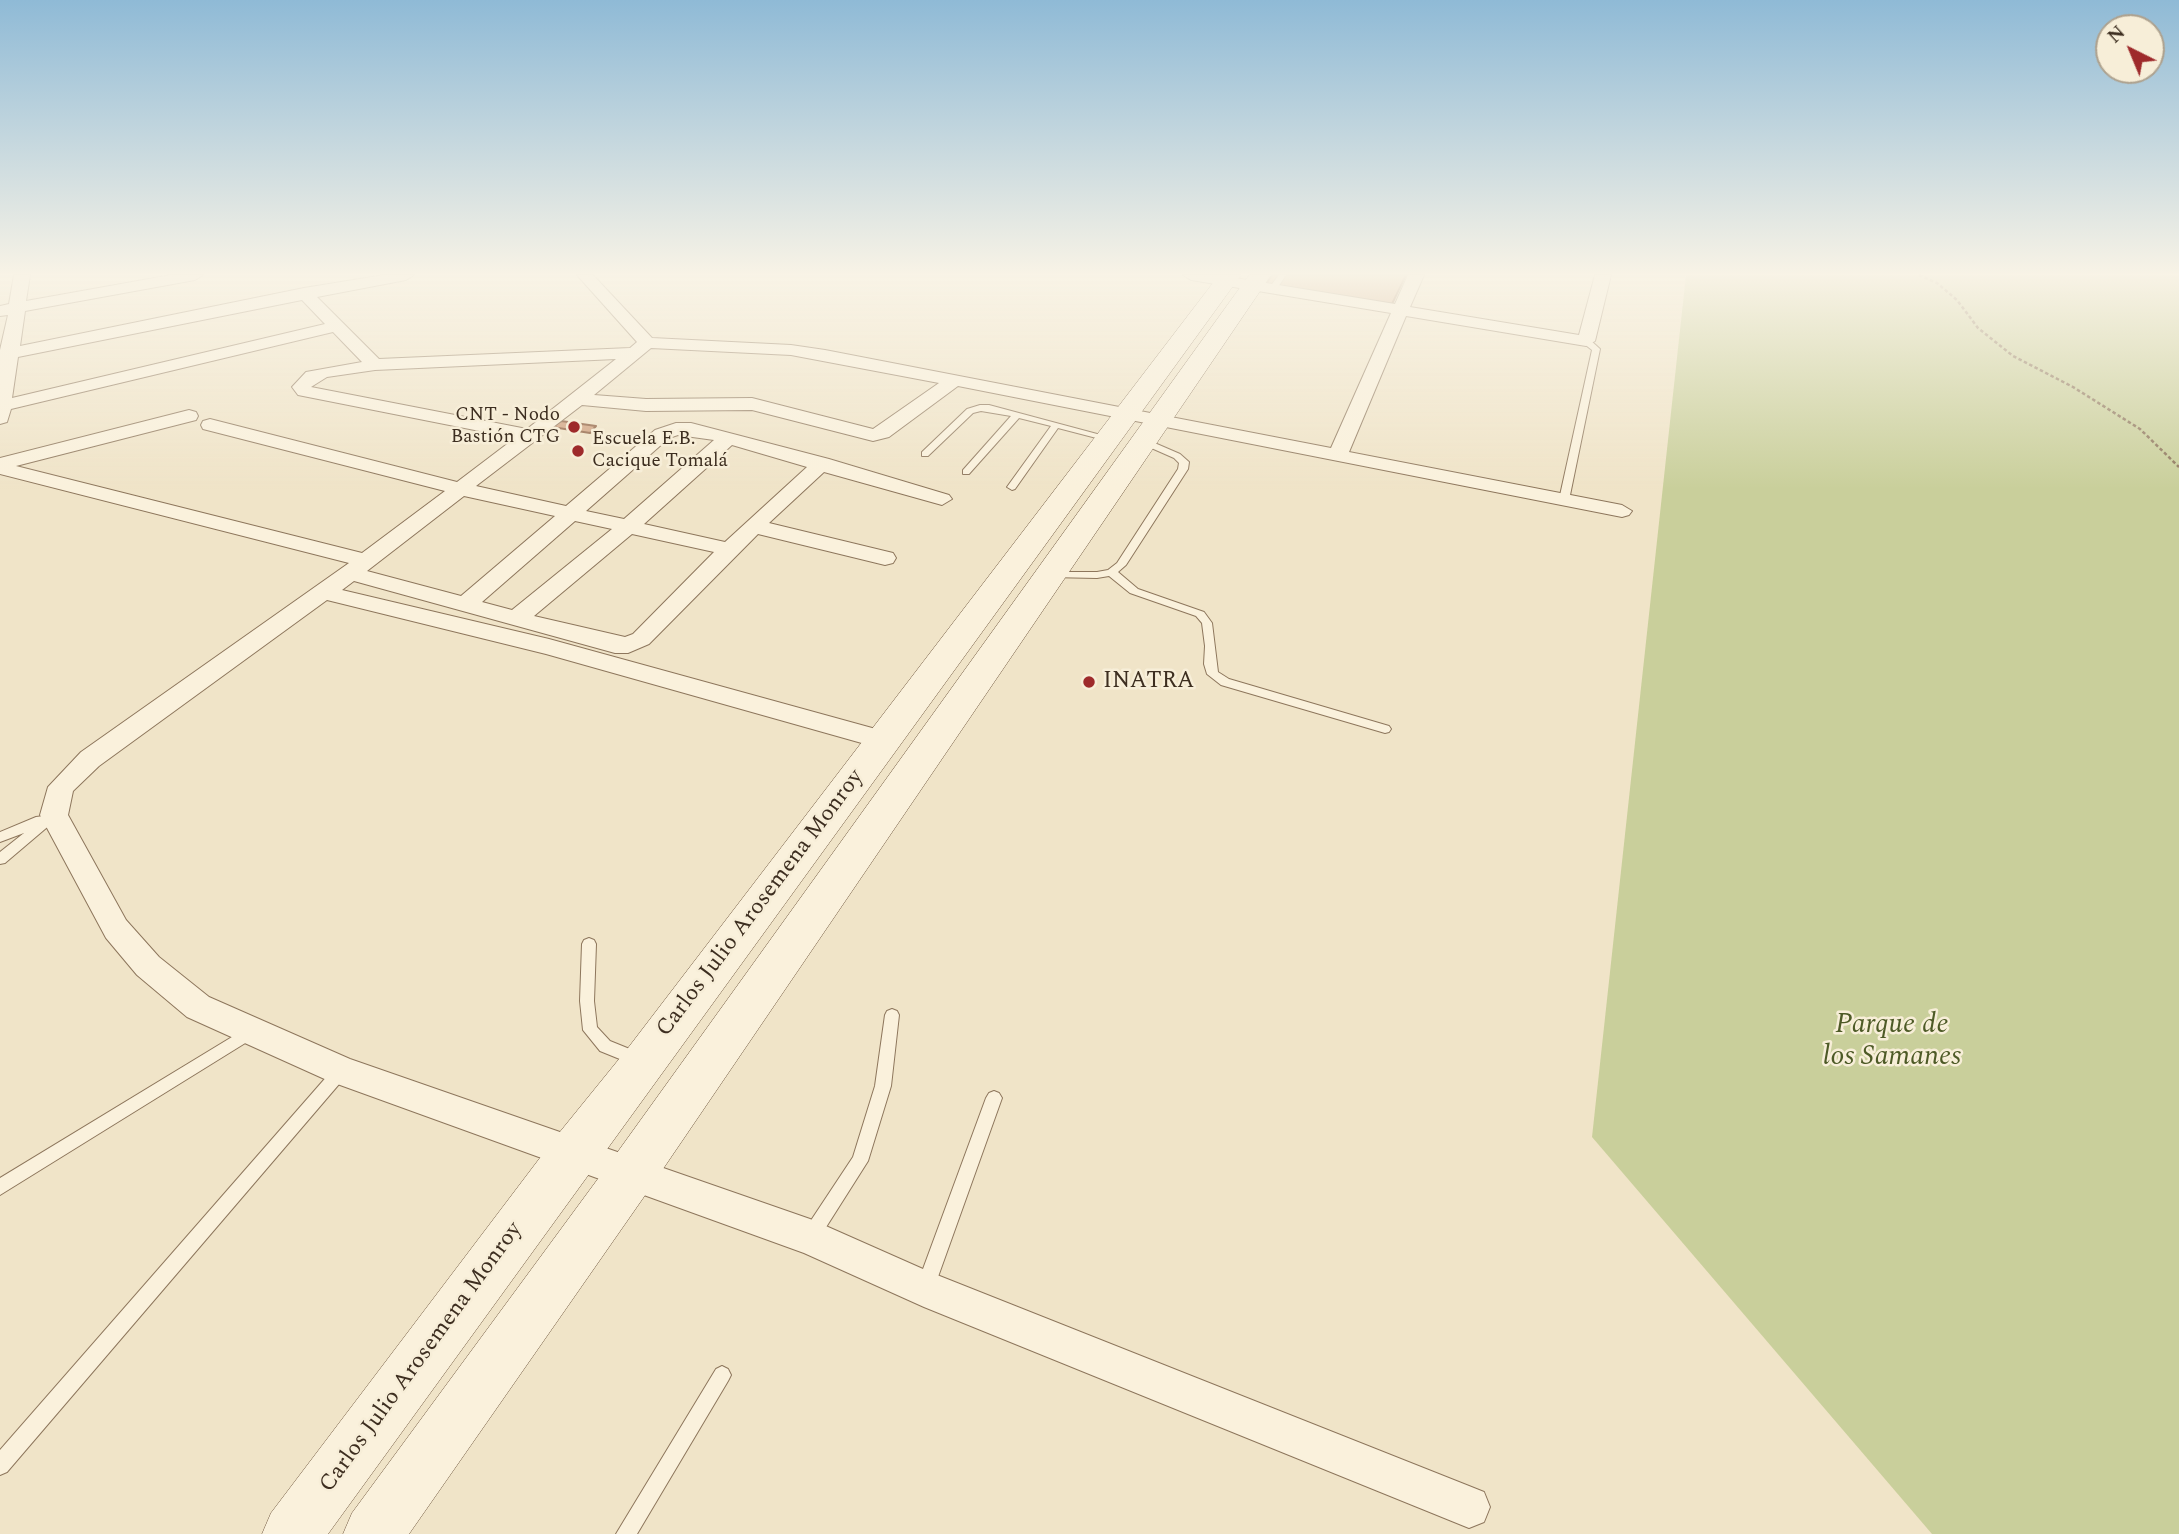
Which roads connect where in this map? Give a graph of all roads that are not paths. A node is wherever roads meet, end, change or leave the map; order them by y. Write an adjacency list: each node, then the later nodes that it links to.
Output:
1 (41, 347): 8 (street)
2 (255, 347): 13 (street)
3 (357, 347): 9 (street)
4 (1200, 347): 18 (main road, Carlos Julio Arosemena Monroy)
5 (1383, 347): 24 (street)
6 (1593, 347): 32 (lane)
7 (639, 348): 9 (street); 10 (street); 11 (street)
8 (5, 354): 13 (street)
9 (375, 365): 21 (street)
10 (955, 380): 12 (street); 18 (street)
11 (578, 399): 12 (street); 21 (street)
12 (726, 404): 19 (street)
13 (1, 410)
14 (1017, 415): 17 (lane); 23 (lane); 27 (lane)
15 (189, 416): 20 (street)
16 (210, 425): 30 (street)
17 (1056, 425): 18 (lane); 29 (lane)
18 (1134, 428): 24 (street); 40 (lane); 41 (main road, Carlos Julio Arosemena Monroy); 46 (main road, Carlos Julio Arosemena Monroy)
19 (698, 430): 22 (street); 34 (street)
20 (121, 433): 26 (street); 28 (street)
21 (531, 435): 30 (street)
22 (728, 438): 25 (street); 35 (street)
23 (925, 454)
24 (1337, 456): 32 (street)
25 (822, 464): 31 (street); 36 (street)
26 (0, 466): 28 (street)
27 (966, 472)
28 (44, 478): 39 (street)
29 (1012, 487)
30 (461, 489): 34 (street); 39 (street)
31 (942, 499)
32 (1564, 500): 33 (street)
33 (1622, 511)
34 (571, 512): 35 (street); 43 (street)
35 (630, 525): 37 (street); 44 (street)
36 (753, 526): 37 (street); 38 (street)
37 (729, 549): 44 (street)
38 (885, 558)
39 (358, 567): 42 (street); 43 (street)
40 (1111, 572): 41 (lane); 45 (lane)
41 (1049, 575): 57 (main road, Carlos Julio Arosemena Monroy)
42 (323, 592): 46 (street); 47 (street)
43 (467, 603): 44 (street)
44 (519, 617)
45 (1385, 729)
46 (883, 740): 53 (main road, Carlos Julio Arosemena Monroy)
47 (54, 815): 48 (lane); 49 (lane); 52 (street)
48 (0, 837)
49 (0, 859)
50 (589, 944): 53 (lane)
51 (892, 1014): 59 (lane)
52 (252, 1031): 54 (street); 58 (lane)
53 (644, 1062): 56 (main road, Carlos Julio Arosemena Monroy)
54 (341, 1071): 56 (street); 62 (lane)
55 (994, 1098): 60 (lane)
56 (572, 1154): 57 (street); 64 (main road, Carlos Julio Arosemena Monroy)
57 (631, 1174): 59 (street); 65 (main road, Carlos Julio Arosemena Monroy)
58 (0, 1186)
59 (810, 1237): 60 (street)
60 (924, 1289): 63 (street)
61 (722, 1375): 66 (lane)
62 (0, 1465)
63 (1469, 1507)
64 (292, 1534)
65 (373, 1534)
66 (626, 1534)

